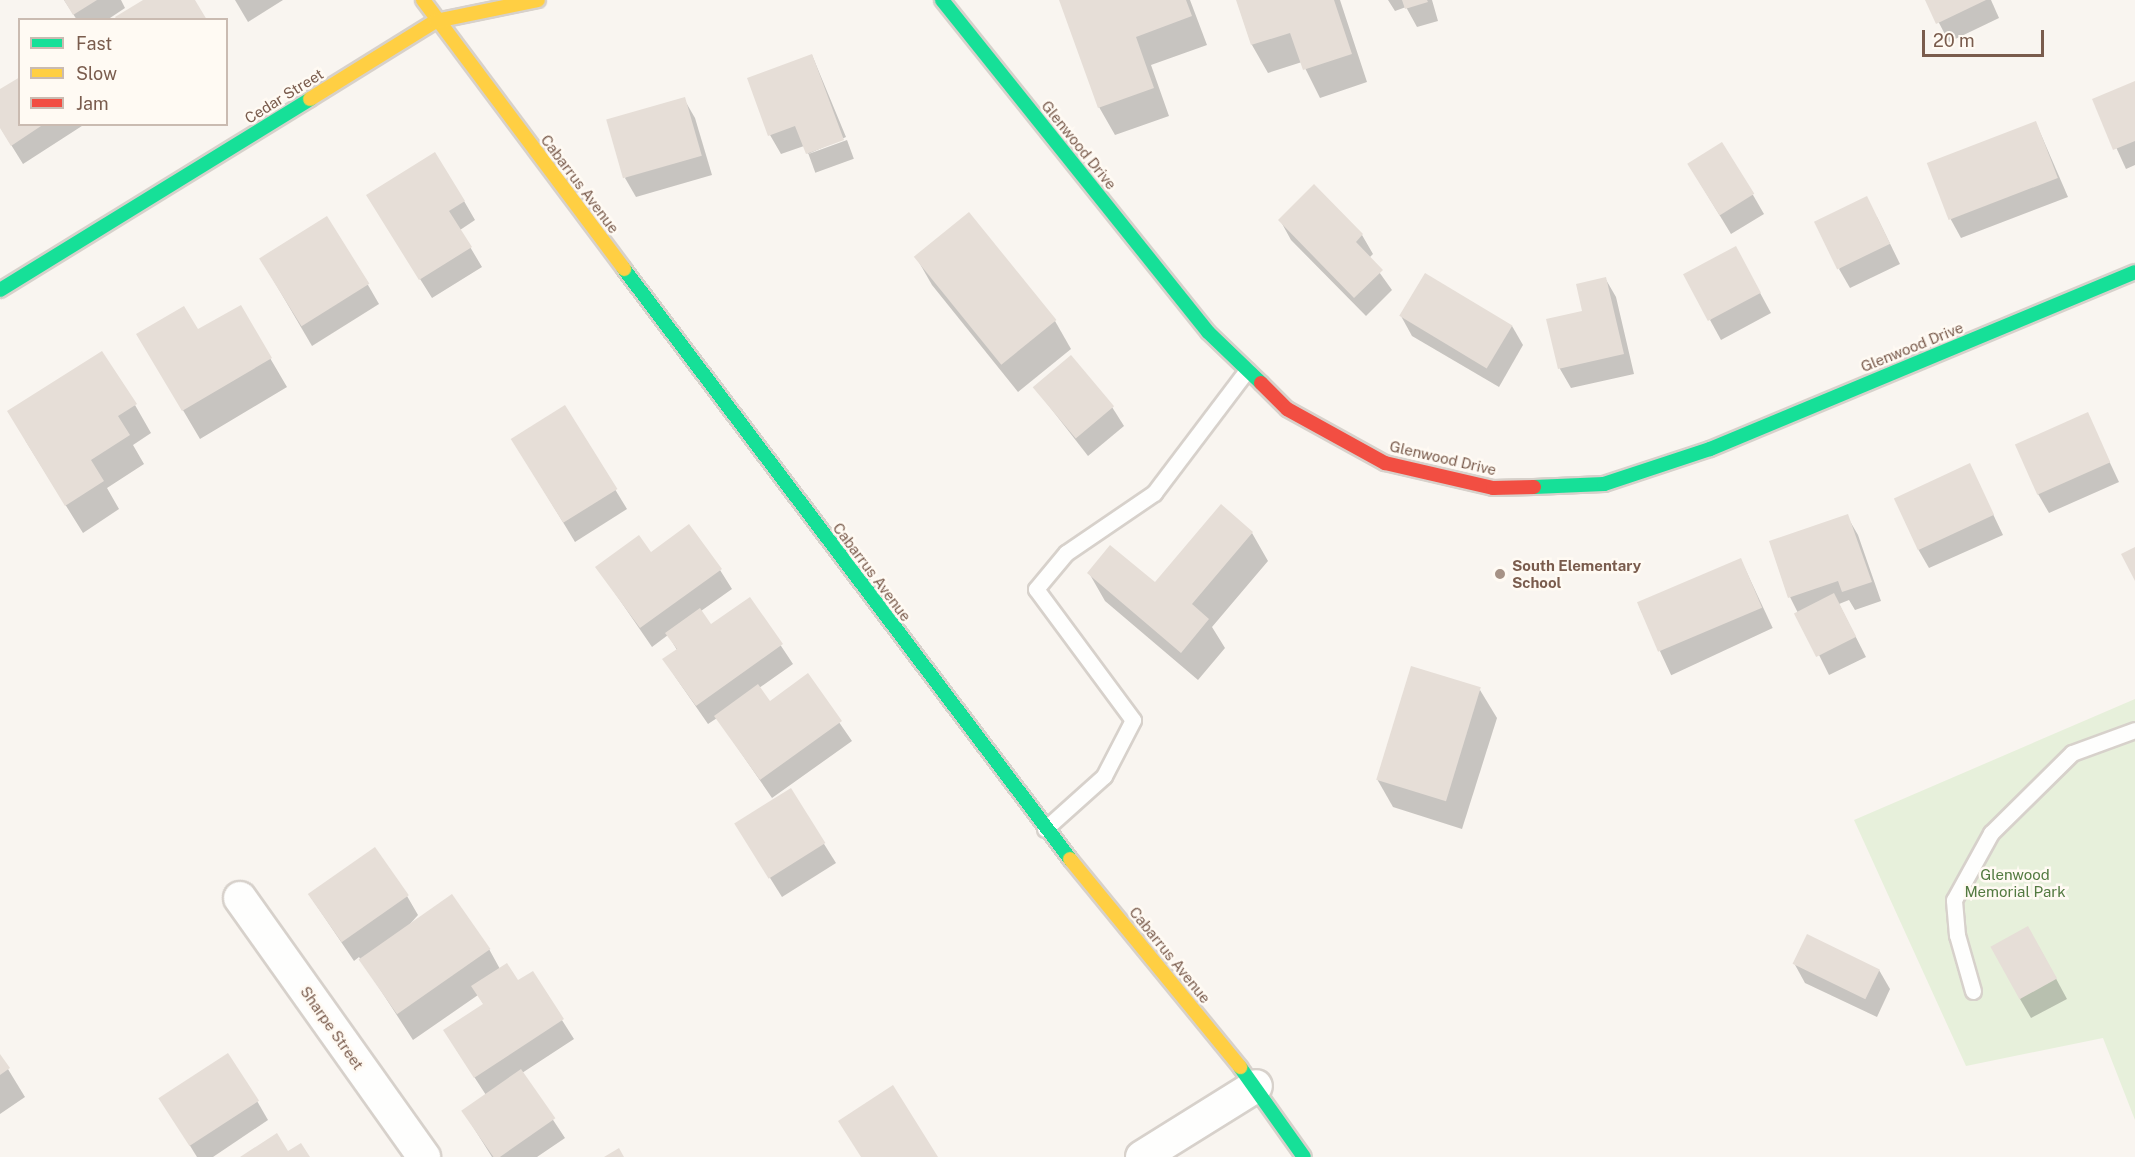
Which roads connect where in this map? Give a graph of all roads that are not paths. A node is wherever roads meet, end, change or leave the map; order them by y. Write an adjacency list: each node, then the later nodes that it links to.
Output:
1 (423, 0): 4 (street, Cabarrus Avenue)
2 (538, 0): 4 (street, Cedar Street)
3 (942, 0): 7 (street, Glenwood Drive)
4 (436, 21): 6 (street, Cedar Street); 9 (street, Cabarrus Avenue)
5 (2135, 272): 7 (street, Glenwood Drive)
6 (0, 290)
7 (1247, 370): 9 (lane)
8 (2135, 730): 11 (lane)
9 (1045, 829): 12 (street, Cabarrus Avenue)
10 (240, 898): 13 (street, Sharpe Street)
11 (1973, 991)
12 (1256, 1086): 14 (street); 15 (street, Cabarrus Avenue)
13 (424, 1157)
14 (1142, 1157)
15 (1304, 1157)

